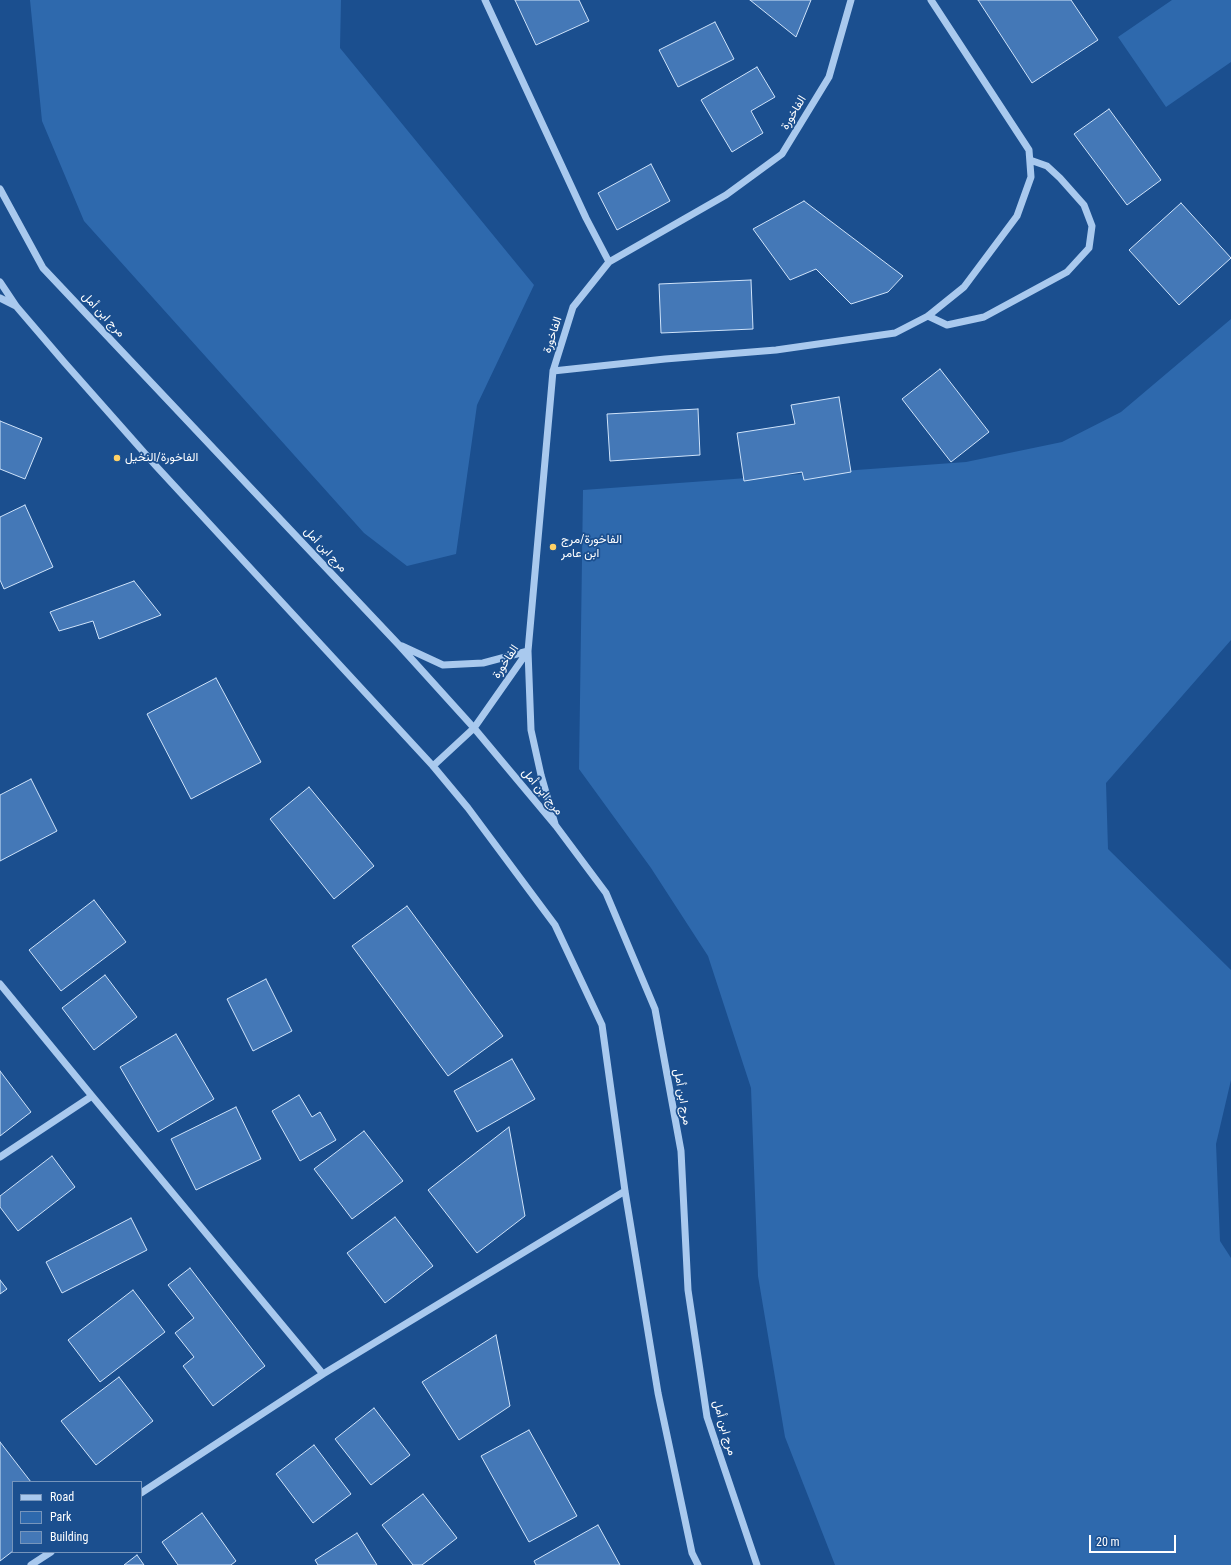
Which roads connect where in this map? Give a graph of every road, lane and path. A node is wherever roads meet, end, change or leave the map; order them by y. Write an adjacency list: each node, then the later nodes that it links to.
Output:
1 (485, 0): 6 (street)
2 (851, 0): 6 (street, الفاخورة)
3 (931, 0): 4 (street)
4 (1030, 160): 10 (street); 10 (street)
5 (0, 189): 12 (street, مرج ابن أمل)
6 (609, 262): 11 (street, الفاخورة)
7 (0, 282): 9 (street)
8 (0, 298): 9 (street)
9 (16, 306): 15 (street)
10 (928, 316): 11 (street)
11 (553, 371): 13 (street, الفاخورة)
12 (398, 644): 13 (street); 14 (street, مرج ابن أمل)
13 (528, 651): 14 (street, الفاخورة); 16 (street)
14 (474, 728): 15 (street, الفاخورة); 16 (street, مرج ابن أمل)
15 (433, 766): 20 (street)
16 (556, 826): 26 (street, مرج ابن أمل)
17 (0, 984): 18 (street)
18 (92, 1096): 19 (street); 21 (street)
19 (0, 1157)
20 (625, 1191): 21 (street); 25 (street)
21 (323, 1374): 22 (street)
22 (142, 1492)
23 (49, 1553): 24 (street)
24 (31, 1565)
25 (698, 1565)
26 (757, 1565)

